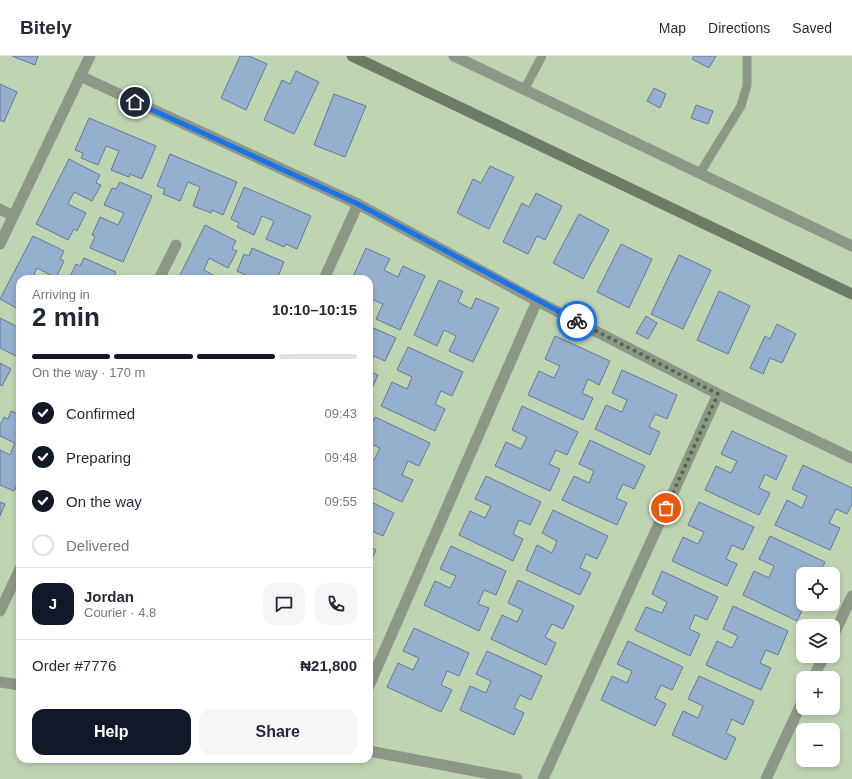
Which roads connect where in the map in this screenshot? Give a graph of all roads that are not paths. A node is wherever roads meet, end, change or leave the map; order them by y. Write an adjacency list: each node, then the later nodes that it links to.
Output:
1 (90, 56): 6 (street)
2 (352, 56): 17 (main road)
3 (454, 56): 7 (street)
4 (542, 56): 7 (lane)
5 (747, 56): 8 (lane)
6 (80, 76): 9 (street); 11 (street)
7 (524, 90): 8 (street)
8 (700, 173): 14 (street)
9 (358, 204): 16 (street); 18 (street)
10 (0, 209): 11 (street)
11 (13, 216): 12 (street)
12 (0, 244)
13 (176, 245): 15 (street)
14 (852, 246)
15 (161, 275)
16 (326, 275)
17 (852, 294)
18 (537, 301): 19 (street); 25 (street)
19 (718, 394): 20 (street); 31 (street)
20 (852, 458)
21 (16, 577): 23 (street)
22 (852, 596): 24 (street)
23 (0, 611)
24 (840, 621)
25 (373, 677)
26 (0, 682): 27 (street)
27 (16, 684)
28 (796, 715): 32 (street)
29 (373, 752): 30 (street)
30 (518, 779)
31 (544, 779)
32 (766, 779)

